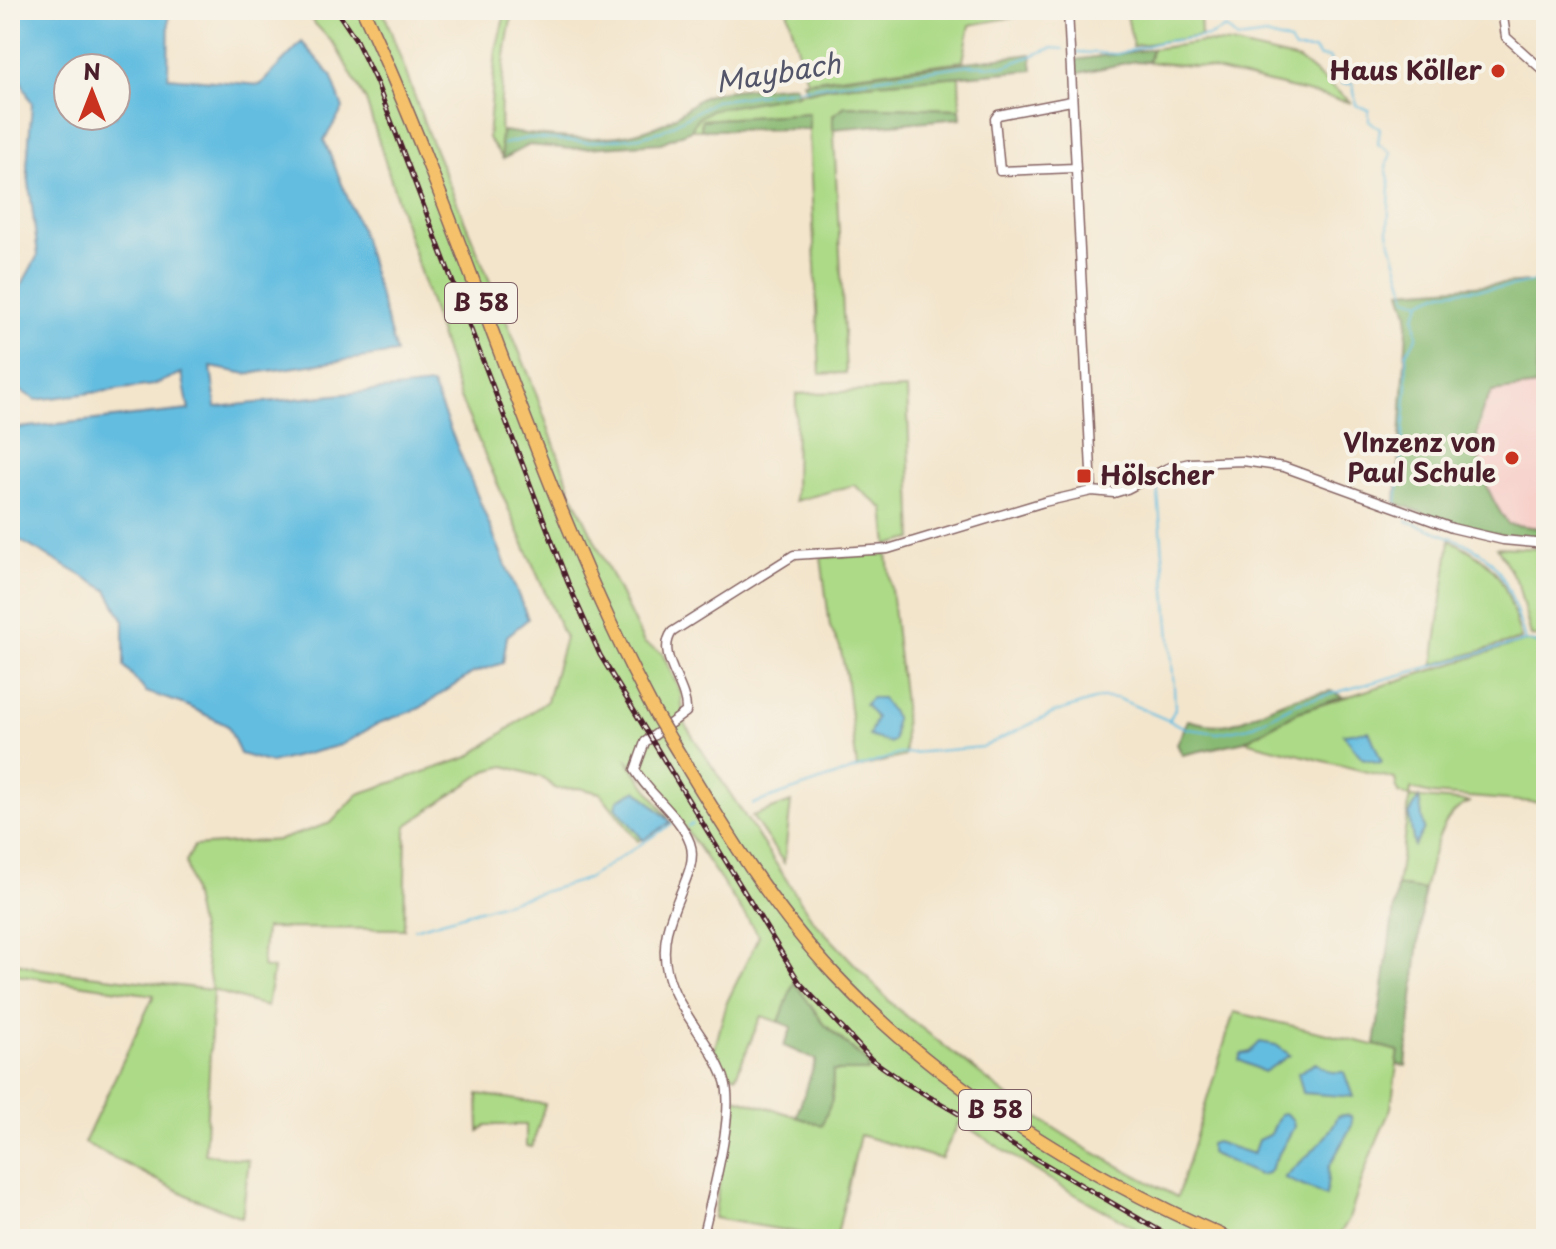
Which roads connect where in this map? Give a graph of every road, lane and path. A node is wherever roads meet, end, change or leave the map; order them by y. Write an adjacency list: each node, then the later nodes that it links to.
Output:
1 (363, 10): 10 (main road, B 58, bridge)
2 (1068, 10): 5 (street)
3 (1502, 10): 4 (street)
4 (1546, 73)
5 (1071, 101): 6 (street); 6 (street)
6 (1075, 168): 7 (street)
7 (1092, 491): 8 (street); 9 (street)
8 (1546, 544)
9 (702, 1239)
10 (1230, 1239)

